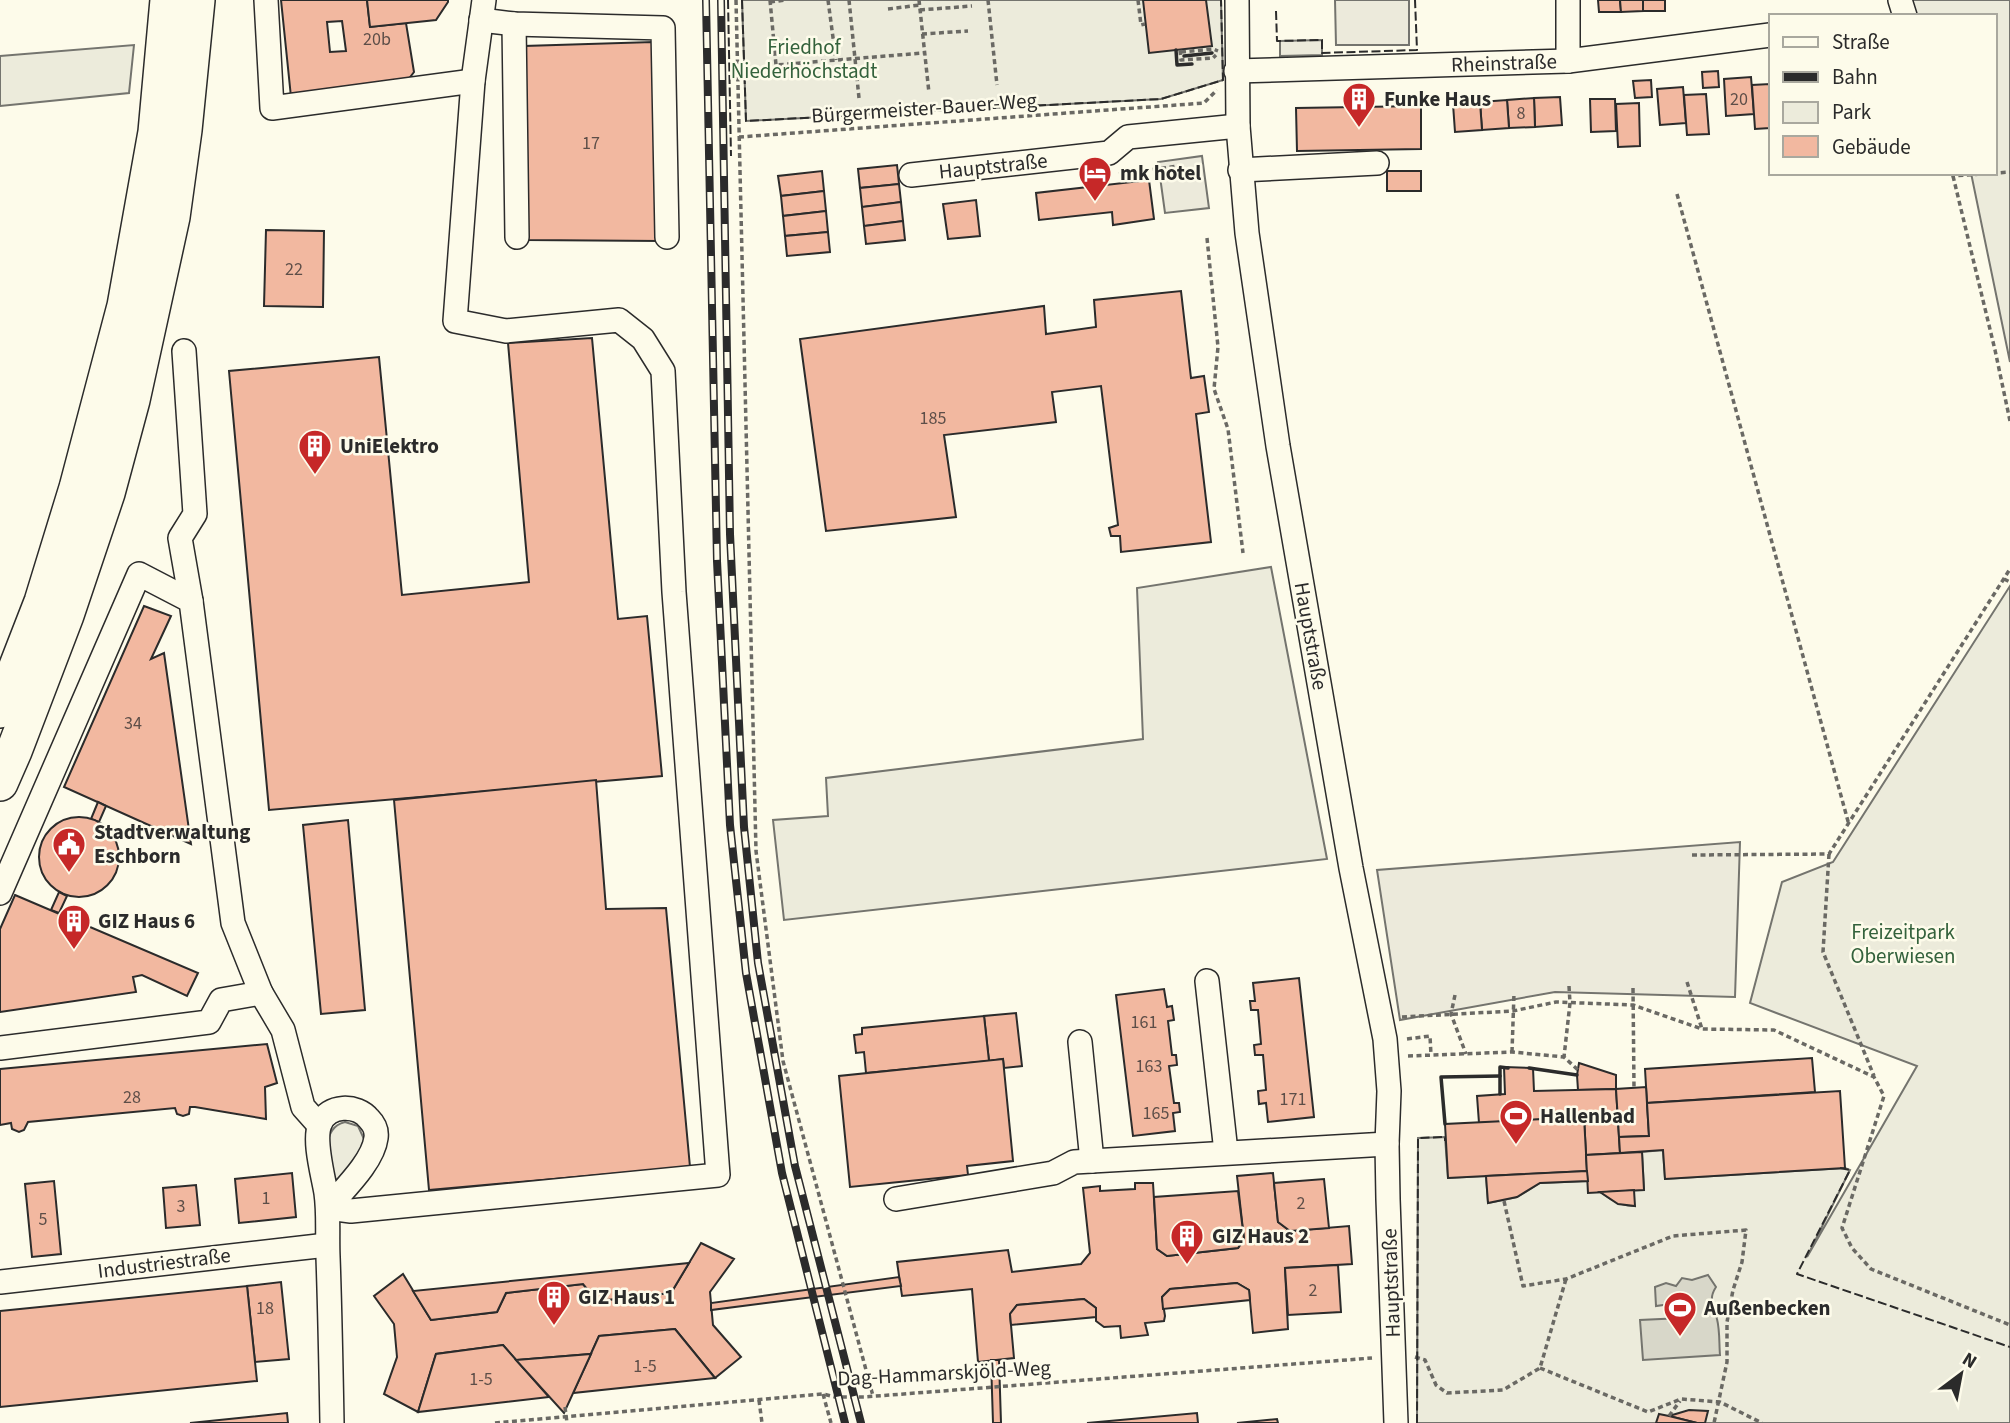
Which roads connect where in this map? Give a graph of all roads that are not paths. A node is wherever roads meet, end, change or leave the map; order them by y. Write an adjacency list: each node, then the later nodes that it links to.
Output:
1 (168, 0): 20 (highway)
2 (197, 0): 21 (highway)
3 (266, 0): 11 (street)
4 (1237, 0): 10 (street, Hauptstraße)
5 (1568, 0): 9 (street)
6 (482, 10): 7 (street); 11 (street)
7 (513, 24): 16 (street); 17 (street)
8 (1769, 35): 9 (street, Rheinstraße)
9 (1568, 61): 10 (street, Rheinstraße)
10 (1236, 71): 12 (street, Hauptstraße)
11 (473, 81): 32 (street)
12 (1238, 126): 14 (street, Hauptstraße); 15 (street, Hauptstraße)
13 (1377, 163): 14 (street)
14 (1240, 170): 28 (street, Hauptstraße)
15 (911, 175)
16 (517, 237)
17 (667, 237)
18 (184, 351): 19 (street)
19 (191, 601): 22 (street); 24 (street)
20 (0, 710)
21 (0, 783)
22 (0, 893)
23 (1207, 981): 29 (street)
24 (261, 993): 26 (street); 27 (street)
25 (1080, 1042): 30 (street)
26 (0, 1048)
27 (319, 1125): 32 (street); 32 (street)
28 (1387, 1144): 29 (street); 36 (street, Hauptstraße)
29 (1226, 1152): 30 (street)
30 (1083, 1161): 31 (street)
31 (896, 1199)
32 (328, 1208): 33 (street)
33 (327, 1244): 34 (street, Industriestraße); 35 (street)
34 (0, 1282)
35 (332, 1423)
36 (1396, 1423)

